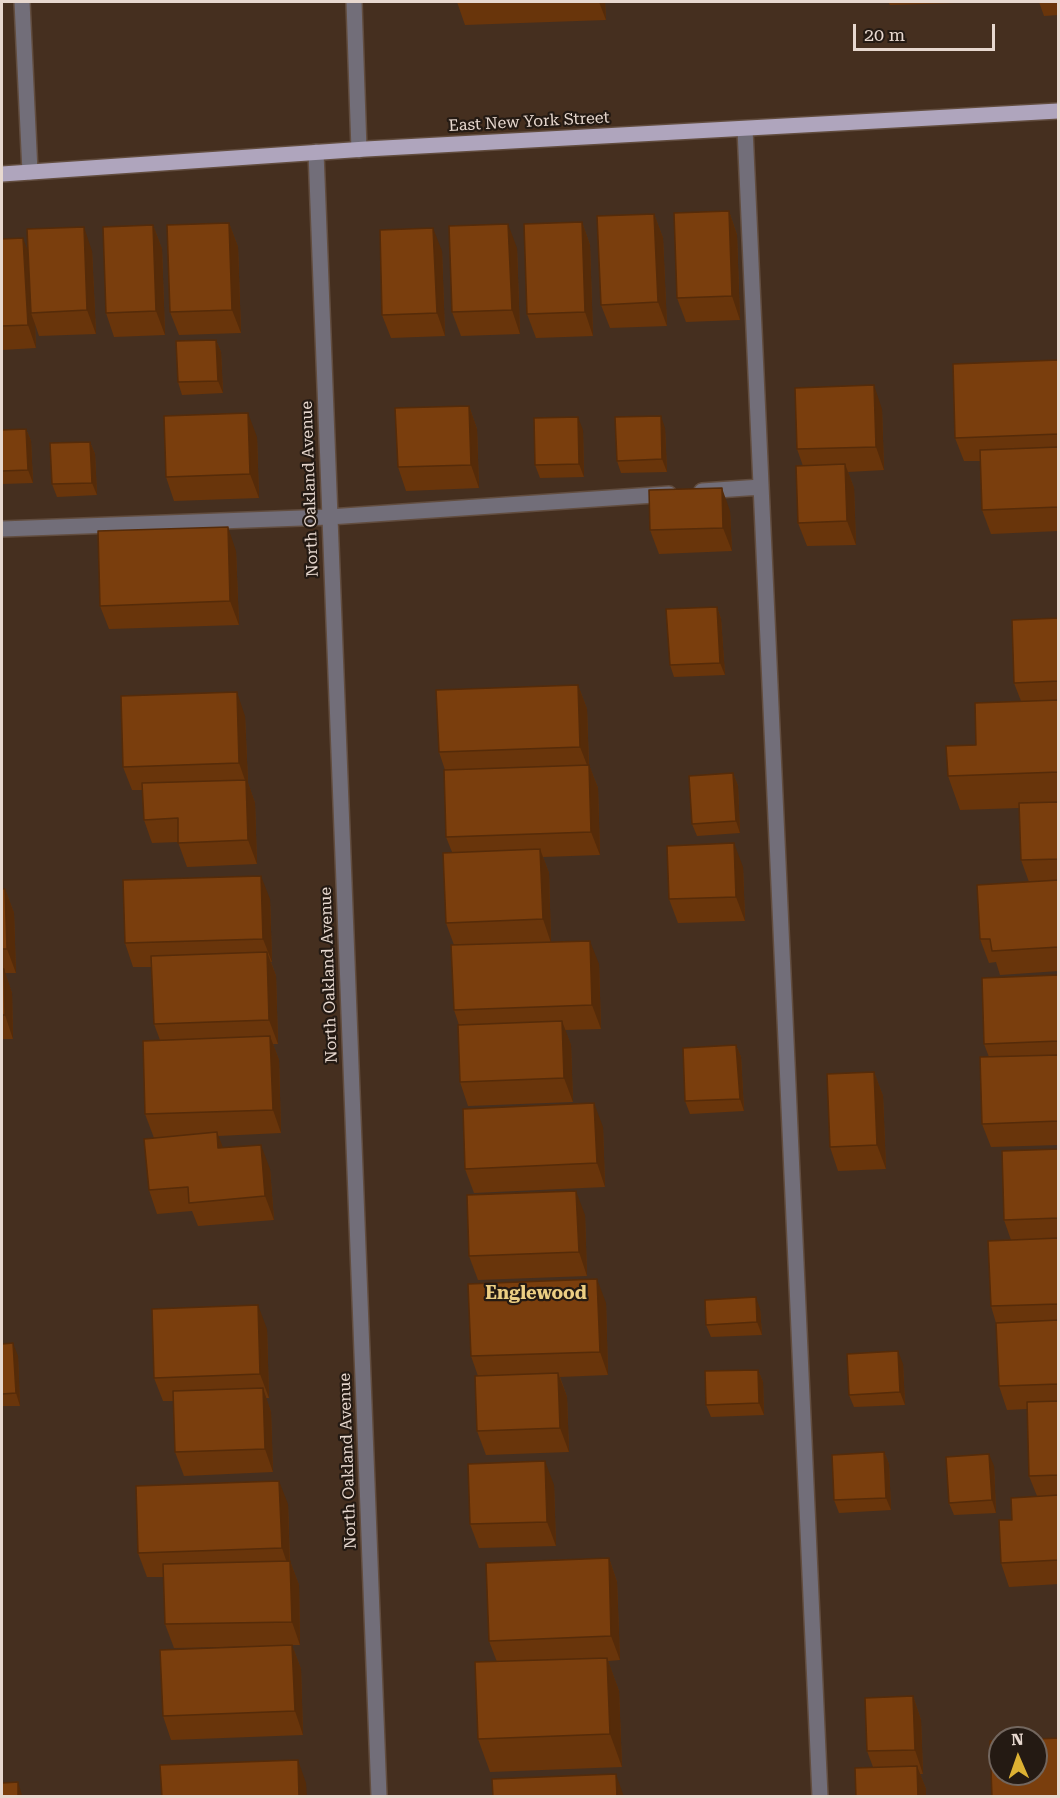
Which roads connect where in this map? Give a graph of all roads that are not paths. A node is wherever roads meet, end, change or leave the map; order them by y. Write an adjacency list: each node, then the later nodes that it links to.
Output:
1 (22, 2): 7 (street)
2 (354, 2): 5 (street)
3 (1059, 111): 4 (main road, East New York Street)
4 (745, 129): 5 (main road, East New York Street); 9 (street)
5 (359, 150): 6 (main road, East New York Street)
6 (316, 152): 7 (main road, East New York Street); 10 (street, North Oakland Avenue)
7 (30, 172): 8 (main road, East New York Street)
8 (2, 174)
9 (761, 487): 10 (street); 13 (street)
10 (329, 517): 11 (street); 12 (street, North Oakland Avenue)
11 (2, 529)
12 (379, 1797)
13 (820, 1797)

